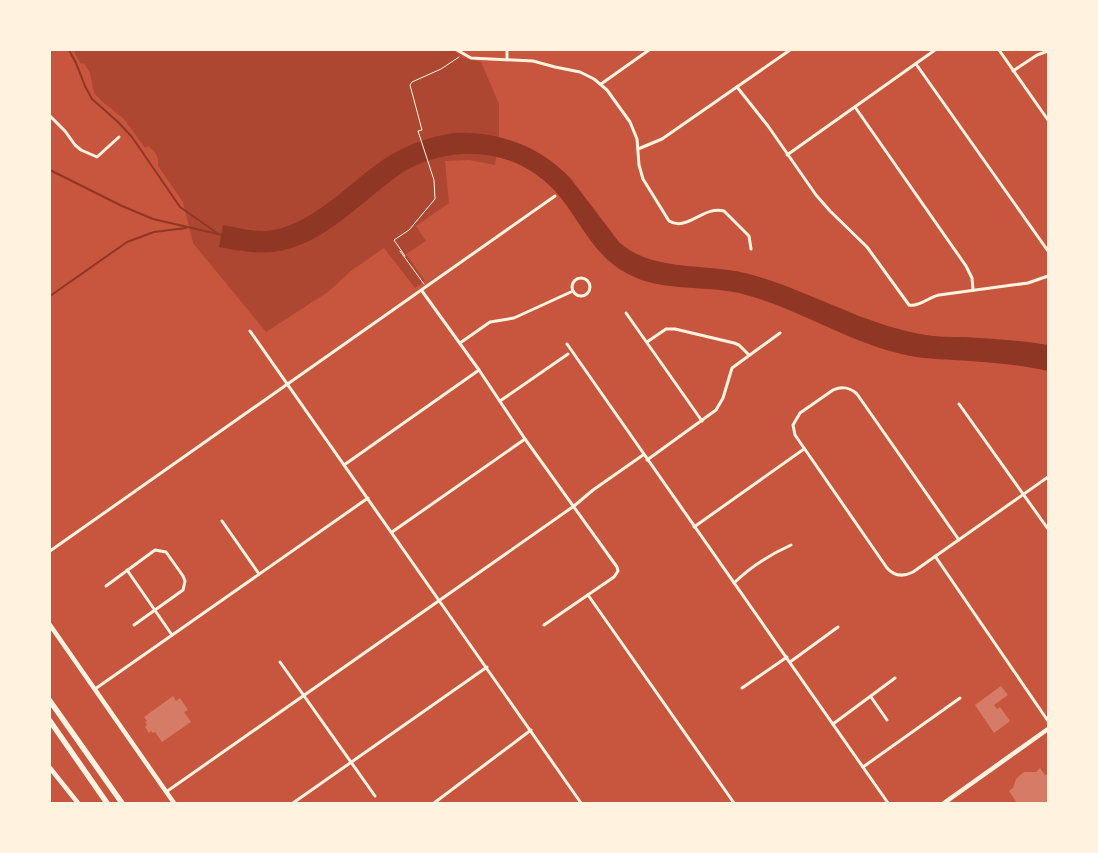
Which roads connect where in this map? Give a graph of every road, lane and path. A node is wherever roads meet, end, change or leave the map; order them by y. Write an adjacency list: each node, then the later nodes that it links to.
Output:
1 (457, 50): 9 (street)
2 (507, 50): 9 (street)
3 (649, 50): 12 (street)
4 (790, 50): 13 (street)
5 (935, 50): 10 (street)
6 (999, 50): 11 (street)
7 (1048, 51): 11 (street)
8 (461, 56): 24 (path)
9 (507, 59): 12 (street)
10 (916, 64): 14 (street); 22 (street)
11 (1013, 71): 16 (street)
12 (601, 84): 18 (street)
13 (737, 87): 18 (street); 19 (street)
14 (855, 107): 19 (street); 25 (street)
15 (50, 116): 17 (street)
16 (1048, 120)
17 (119, 137)
18 (638, 149): 21 (street)
19 (787, 155): 25 (street)
20 (555, 196): 24 (street)
21 (751, 249)
22 (1048, 251)
23 (1048, 276): 25 (street)
24 (427, 287): 26 (street)
25 (973, 290)
26 (422, 291): 32 (street); 37 (street)
27 (573, 291): 27 (street); 32 (street)
28 (626, 313): 31 (street)
29 (250, 331): 37 (street)
30 (780, 333): 35 (street)
31 (647, 342): 35 (street); 40 (street)
32 (460, 343): 36 (street)
33 (567, 344): 43 (street)
34 (568, 354): 38 (street)
35 (748, 355): 40 (street)
36 (478, 370): 38 (street); 45 (street)
37 (287, 384): 45 (street); 56 (street)
38 (500, 401): 41 (street)
39 (959, 404): 47 (street)
40 (702, 421): 44 (street)
41 (525, 439): 49 (street); 53 (street)
42 (804, 449): 51 (street); 54 (street); 57 (street)
43 (643, 455): 44 (street); 49 (street)
44 (647, 460): 51 (street)
45 (344, 465): 48 (street)
46 (1048, 477): 47 (street)
47 (1024, 494): 52 (street); 54 (street)
48 (368, 498): 53 (street); 59 (street)
49 (574, 506): 62 (street); 63 (street)
50 (222, 521): 59 (street)
51 (694, 527): 60 (street)
52 (1048, 529)
53 (392, 532): 63 (street)
54 (959, 540): 57 (street)
55 (790, 545): 60 (street)
56 (50, 551)
57 (935, 556): 82 (street)
58 (127, 570): 61 (street); 64 (street); 64 (street)
59 (259, 574): 69 (street)
60 (734, 583): 70 (street)
61 (106, 586)
62 (588, 595): 67 (street); 101 (street)
63 (440, 600): 73 (street); 77 (street)
64 (155, 610): 66 (street); 69 (street)
65 (50, 625): 76 (main road)
66 (134, 625)
67 (544, 625)
68 (838, 627): 72 (street)
69 (172, 635): 76 (street)
70 (787, 657): 72 (street); 75 (street)
71 (280, 662): 77 (street)
72 (790, 662): 84 (street)
73 (487, 667): 86 (street); 87 (street)
74 (896, 678): 78 (street)
75 (742, 688)
76 (94, 690): 91 (main road)
77 (304, 696): 87 (street); 91 (street)
78 (871, 697): 81 (street); 84 (street)
79 (960, 698): 89 (street)
80 (50, 700): 88 (highway)
81 (887, 720)
82 (1048, 720)
83 (50, 722): 94 (highway)
84 (833, 724): 89 (street)
85 (1048, 729): 103 (main road)
86 (531, 730): 99 (street); 100 (street)
87 (352, 763): 92 (street); 98 (street)
88 (95, 765): 95 (highway); 96 (highway)
89 (863, 767): 102 (street)
90 (50, 768): 93 (main road)
91 (166, 792): 97 (main road)
92 (375, 796)
93 (78, 803)
94 (107, 803)
95 (122, 803)
96 (126, 803)
97 (174, 803)
98 (293, 803)
99 (434, 803)
100 (581, 803)
101 (734, 803)
102 (888, 803)
103 (944, 803)

